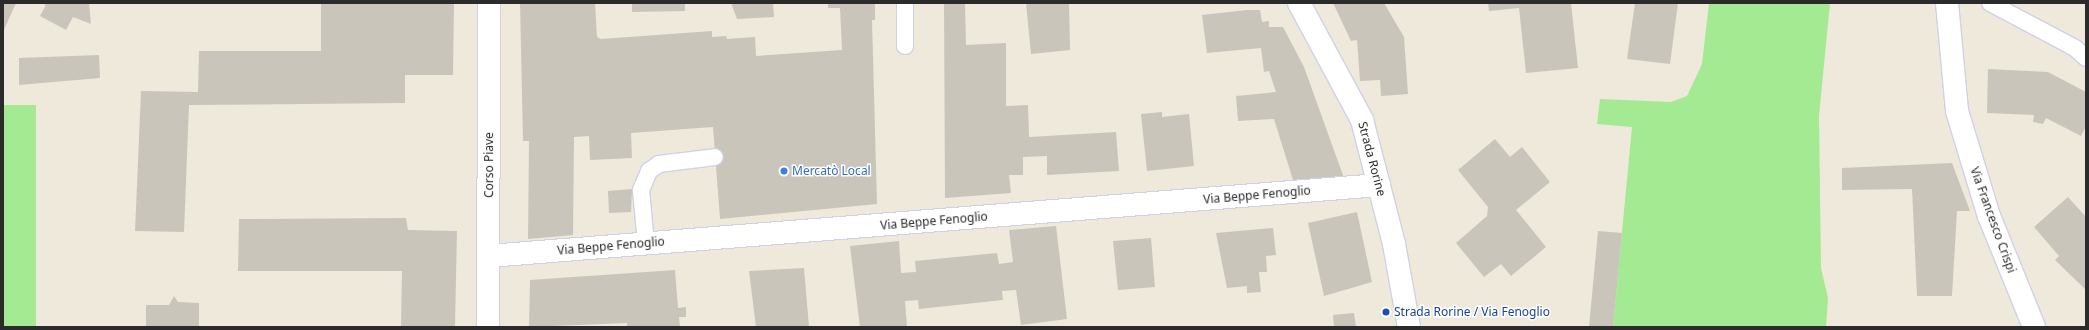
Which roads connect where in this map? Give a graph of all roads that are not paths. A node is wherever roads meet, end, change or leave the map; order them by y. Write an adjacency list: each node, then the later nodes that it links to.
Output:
1 (489, 3): 11 (street, Corso Piave)
2 (904, 3): 6 (lane)
3 (1299, 3): 9 (street, Strada Rorine)
4 (1947, 3): 14 (street, Via Francesco Crispi)
5 (1990, 3): 7 (lane)
6 (905, 46)
7 (2086, 58)
8 (715, 157): 10 (lane)
9 (1379, 185): 10 (street, Via Beppe Fenoglio); 13 (street, Strada Rorine)
10 (646, 244): 11 (street, Via Beppe Fenoglio)
11 (489, 256): 12 (street, Corso Piave)
12 (488, 327)
13 (1409, 327)
14 (2034, 327)

